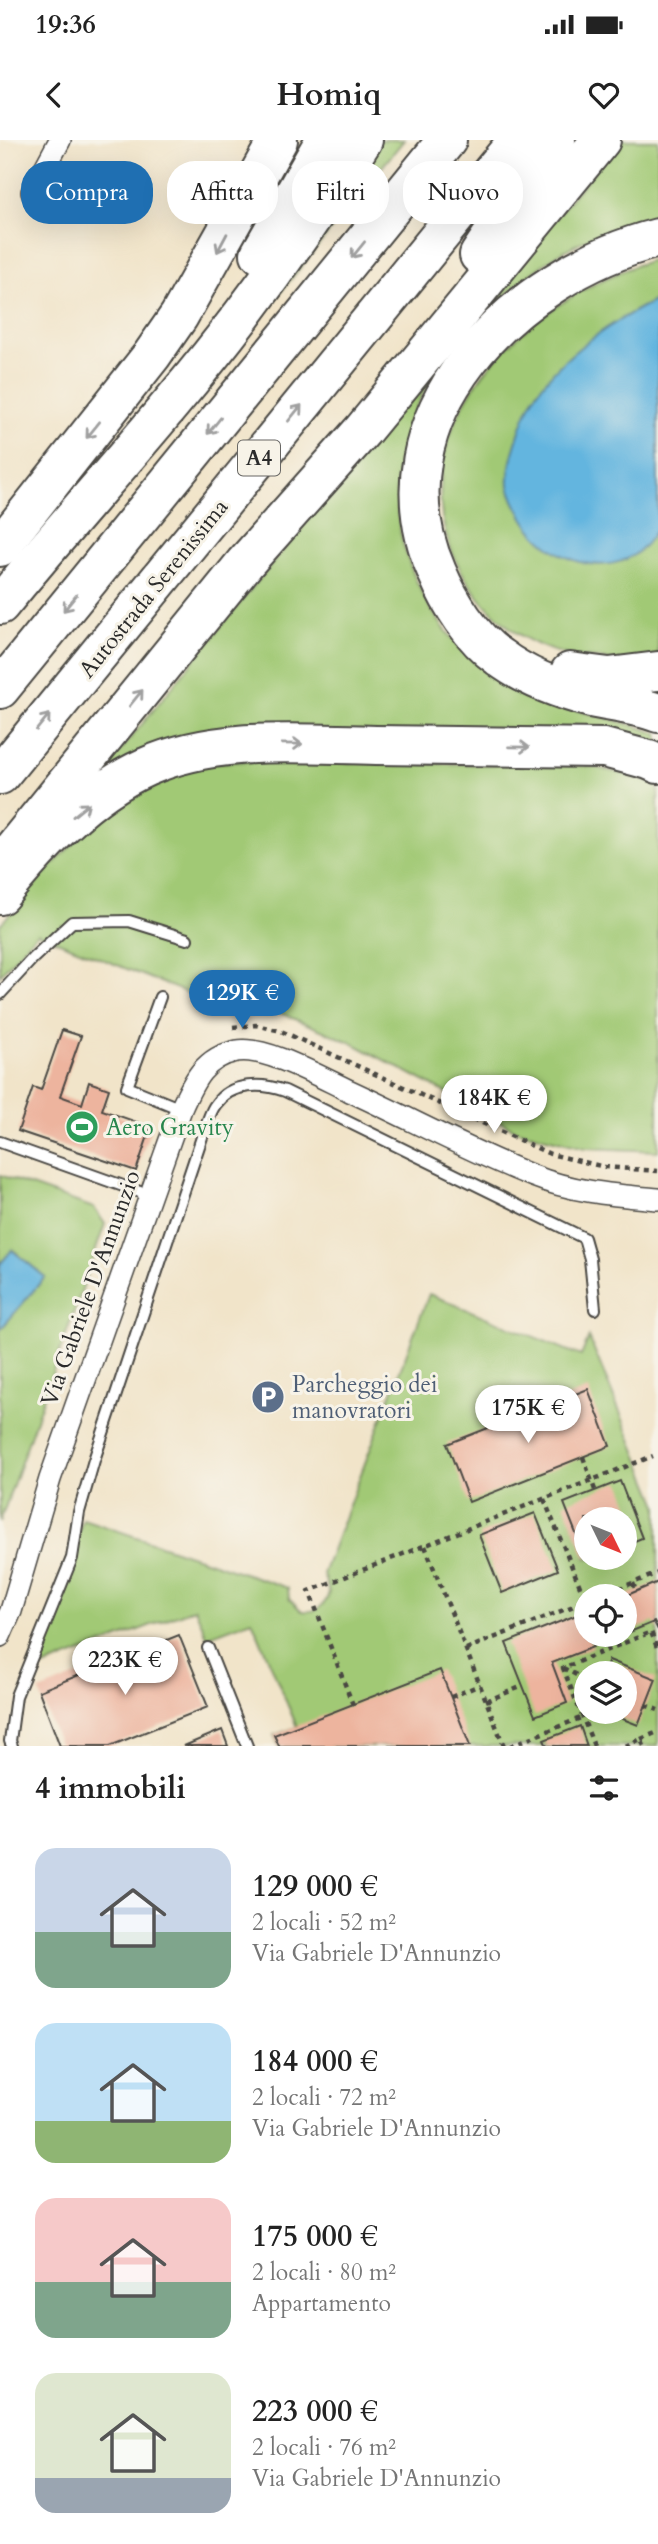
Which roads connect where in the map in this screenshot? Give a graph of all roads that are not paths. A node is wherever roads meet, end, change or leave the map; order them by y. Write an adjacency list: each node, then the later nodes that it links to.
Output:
1 (60, 140): 9 (street)
2 (278, 140): 11 (highway, one-way to 11)
3 (325, 140): 13 (highway)
4 (363, 140): 13 (highway)
5 (447, 140): 15 (highway, A4, one-way to 15)
6 (517, 140): 18 (highway, Autostrada Serenissima / A4, one-way to 6)
7 (556, 140): 12 (highway)
8 (601, 140): 12 (highway)
9 (49, 161)
10 (658, 237): 14 (highway)
11 (0, 547)
12 (245, 564): 19 (highway, one-way to 12)
13 (2, 602)
14 (638, 683): 16 (highway)
15 (0, 689)
16 (658, 713)
17 (658, 764): 20 (highway, one-way to 17)
18 (0, 775)
19 (0, 864)
20 (0, 895)
21 (187, 939): 22 (lane)
22 (0, 994)
23 (160, 997): 24 (lane)
24 (181, 1109): 26 (street, Via Gabriele D'Annunzio); 27 (street, Via Gabriele D'Annunzio)
25 (0, 1143): 26 (lane)
26 (151, 1196): 29 (street, Via Gabriele D'Annunzio)
27 (658, 1199)
28 (595, 1309): 31 (lane)
29 (0, 1636)
30 (208, 1648): 32 (lane)
31 (12, 1746)
32 (247, 1746)

